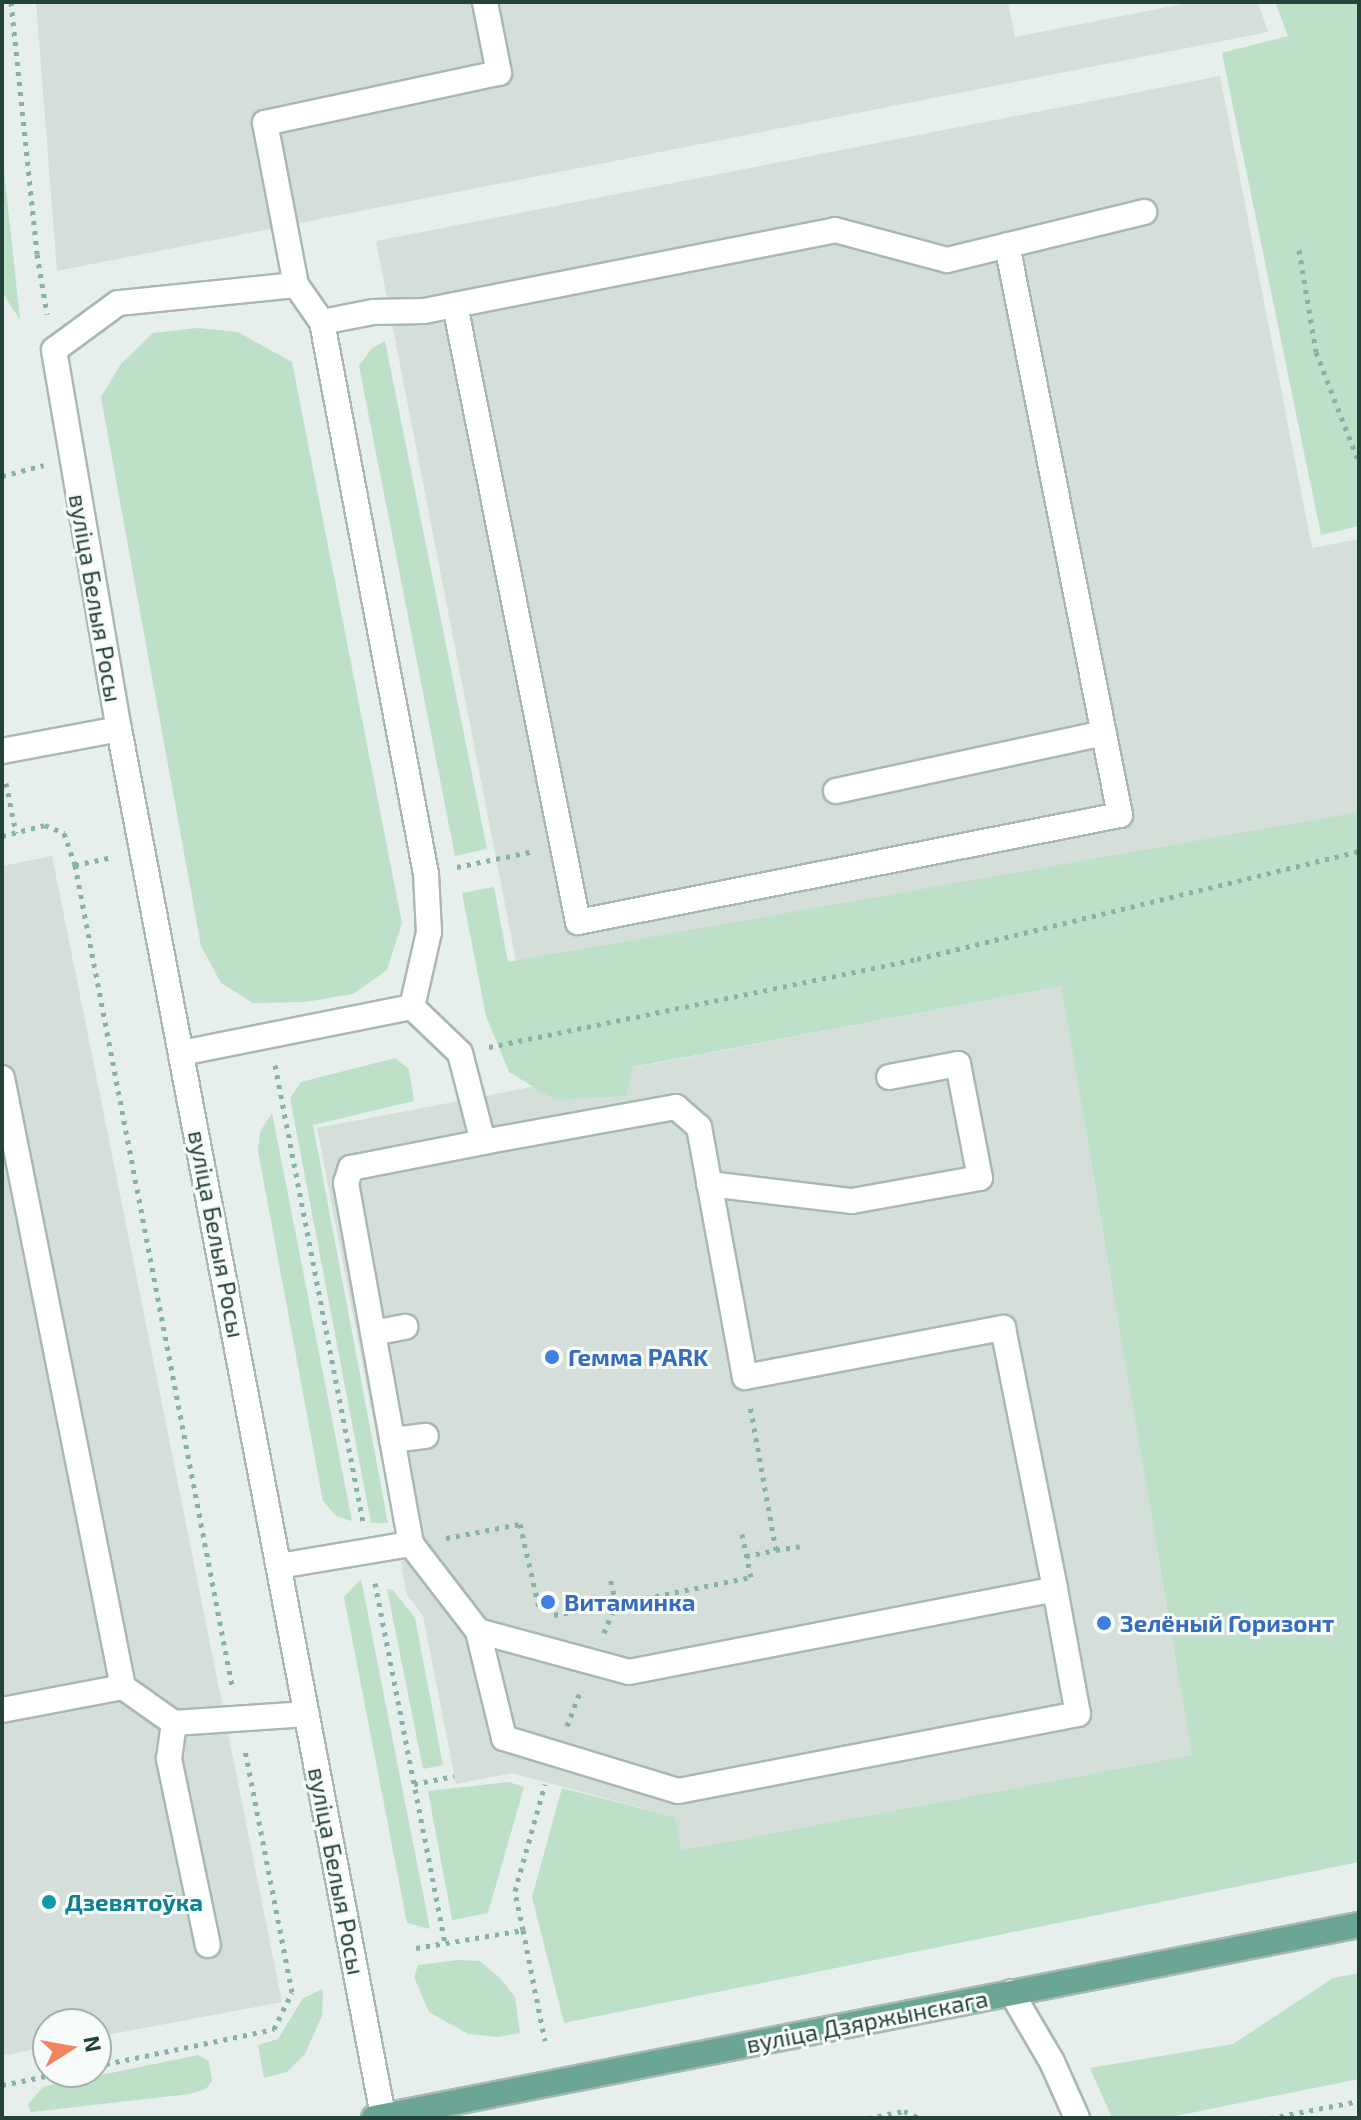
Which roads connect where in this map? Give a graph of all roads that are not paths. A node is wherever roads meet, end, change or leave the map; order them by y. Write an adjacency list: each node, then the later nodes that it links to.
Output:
1 (485, 2): 4 (street)
2 (1144, 212): 3 (street)
3 (1007, 245): 5 (street); 8 (street)
4 (296, 285): 6 (street); 7 (street, вуліца Белыя Росы)
5 (455, 305): 6 (street); 8 (street)
6 (322, 322): 11 (street)
7 (119, 729): 9 (street); 12 (street, вуліца Белыя Росы)
8 (1104, 733): 10 (street)
9 (3, 762)
10 (836, 791)
11 (412, 1007): 12 (street); 15 (street)
12 (182, 1053): 22 (street, вуліца Белыя Росы)
13 (889, 1077): 16 (street)
14 (2, 1078): 25 (street)
15 (483, 1142): 16 (street); 18 (street)
16 (709, 1184): 23 (street)
17 (405, 1327): 18 (street)
18 (373, 1333): 20 (street)
19 (426, 1436): 20 (street)
20 (392, 1440): 21 (street)
21 (411, 1544): 22 (street); 24 (street)
22 (279, 1566): 27 (street, вуліца Белыя Росы)
23 (1055, 1589): 24 (street); 24 (street)
24 (478, 1631)
25 (123, 1687): 26 (street); 28 (street)
26 (2, 1710)
27 (307, 1714): 28 (street); 32 (street, вуліца Белыя Росы)
28 (174, 1723): 30 (street)
29 (1359, 1925): 31 (main road, вуліца Дзяржынскага)
30 (208, 1945)
31 (1011, 1992): 32 (main road, вуліца Дзяржынскага); 33 (street)
32 (380, 2117)
33 (1077, 2118)

